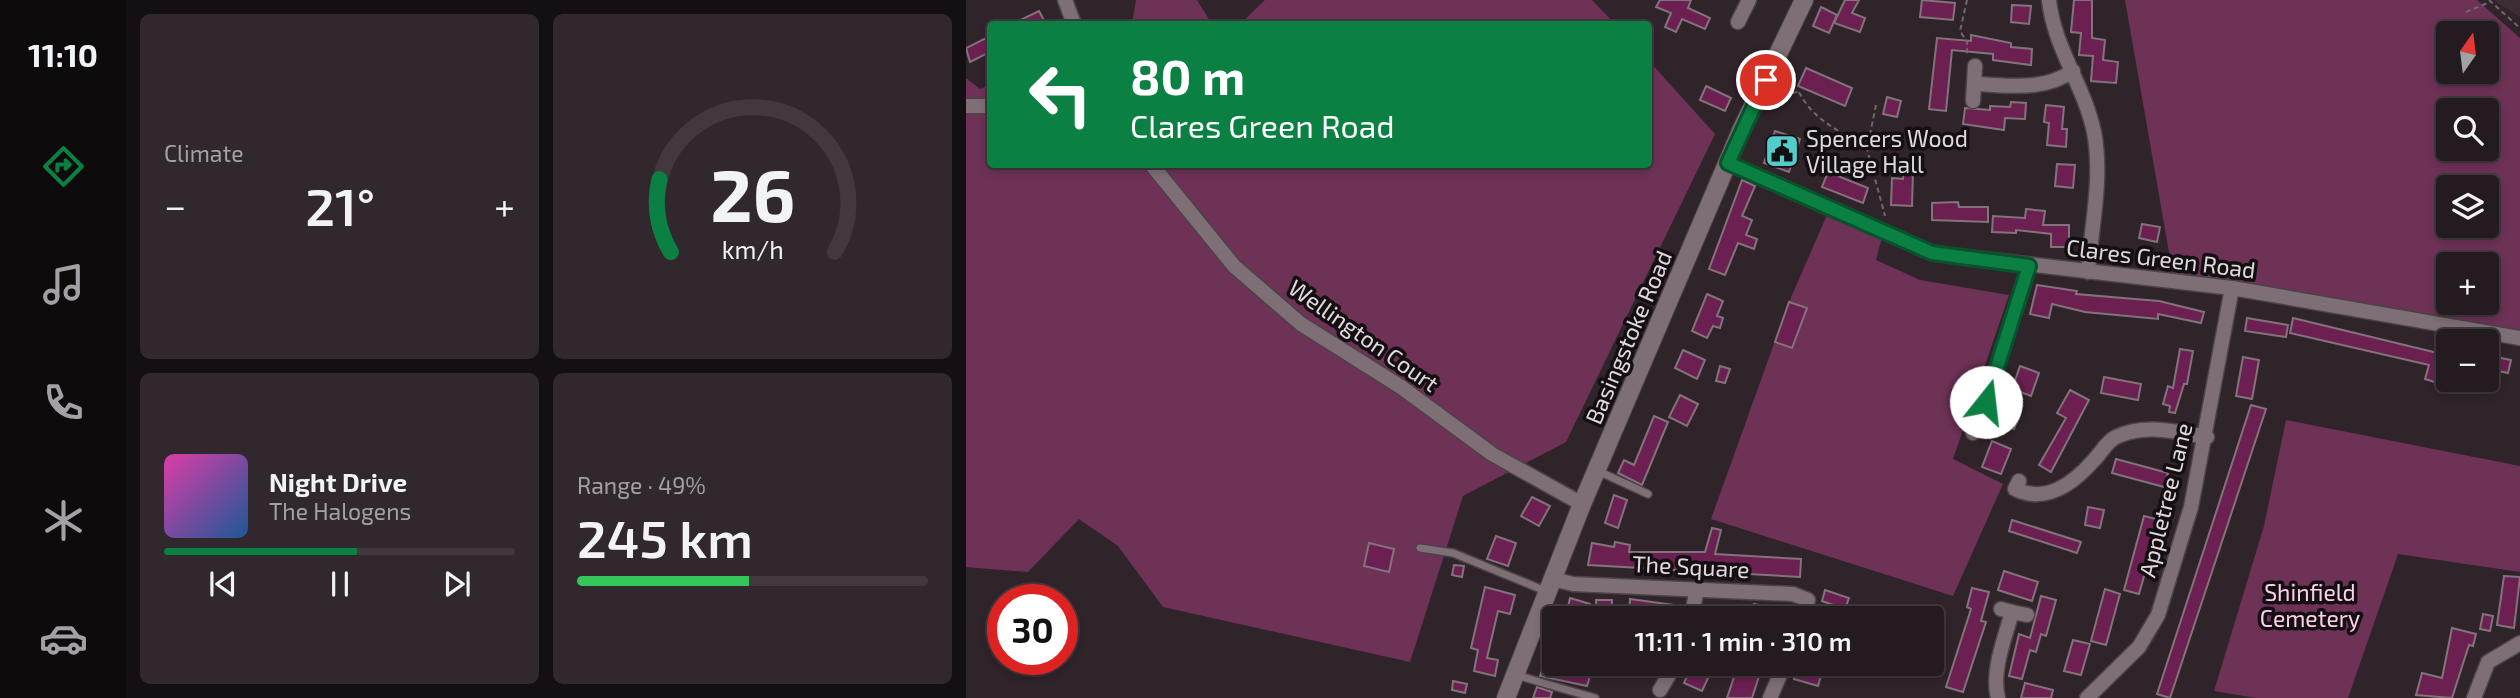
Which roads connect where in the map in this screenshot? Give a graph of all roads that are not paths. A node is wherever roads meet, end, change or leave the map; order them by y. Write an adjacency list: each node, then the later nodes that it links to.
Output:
1 (1065, 0): 5 (street)
2 (1749, 0): 6 (street)
3 (1804, 0): 13 (street, Basingstoke Road)
4 (2049, 0): 8 (street)
5 (1073, 21)
6 (1738, 22)
7 (1975, 66): 9 (street)
8 (2073, 71): 9 (street); 16 (street)
9 (1974, 84): 10 (street)
10 (1973, 101)
11 (966, 106): 12 (street)
12 (987, 106)
13 (1728, 163): 15 (street, Clares Green Road); 21 (street, Basingstoke Road)
14 (1154, 168): 24 (street, Wellington Court)
15 (2029, 266): 16 (street, Clares Green Road); 19 (street)
16 (2088, 272): 17 (street, Clares Green Road)
17 (2232, 288): 18 (street, Clares Green Road); 20 (street, Appletree Lane)
18 (2520, 338)
19 (1973, 433)
20 (2207, 438): 22 (street); 36 (street, Appletree Lane)
21 (1597, 471): 23 (lane); 24 (street, Basingstoke Road)
22 (2014, 488)
23 (1648, 494)
24 (1582, 504): 26 (street, Basingstoke Road)
25 (1420, 548): 26 (lane)
26 (1551, 585): 27 (street, The Square); 32 (street, Basingstoke Road)
27 (1697, 589): 28 (street); 29 (street, The Square)
28 (1693, 606)
29 (1806, 606)
30 (2013, 612): 40 (street)
31 (2520, 643): 41 (street)
32 (1515, 674): 37 (street, Basingstoke Road); 38 (lane)
33 (1669, 676): 35 (street)
34 (1779, 676): 39 (street)
35 (1660, 691)
36 (2096, 695)
37 (1506, 698)
38 (1595, 698)
39 (1770, 698)
40 (1998, 698)
41 (2474, 698)

